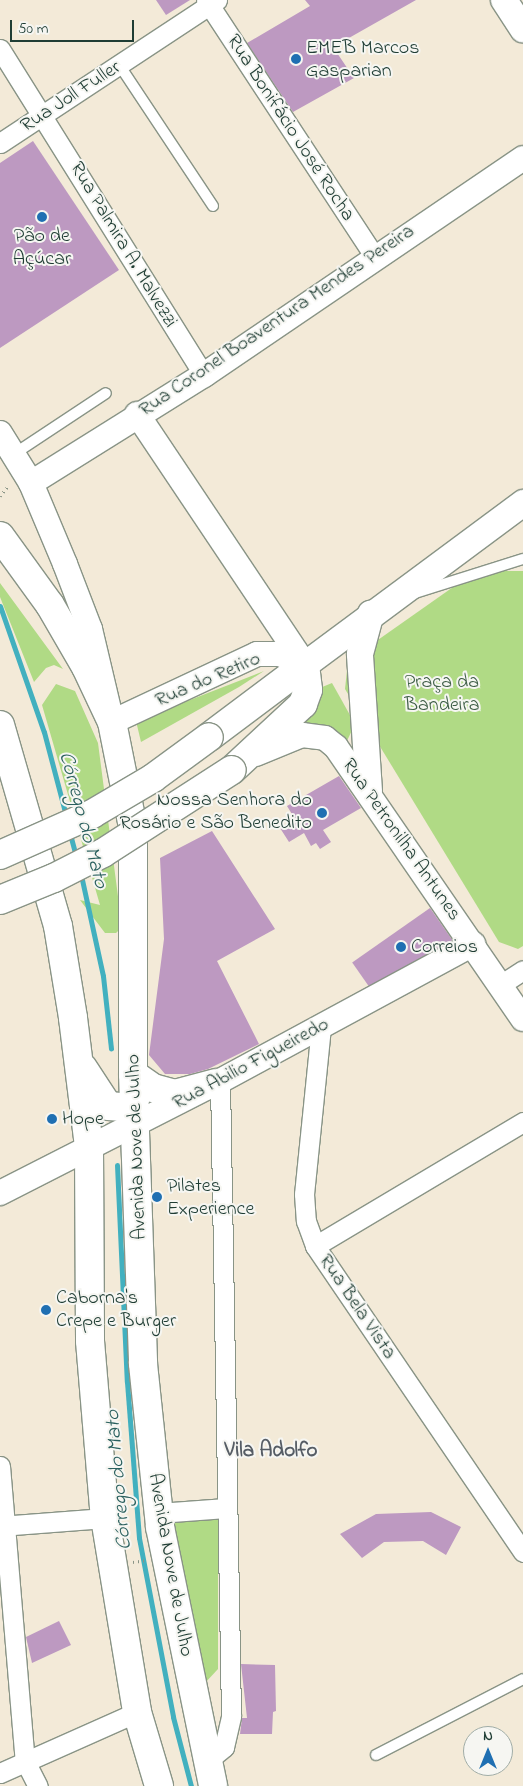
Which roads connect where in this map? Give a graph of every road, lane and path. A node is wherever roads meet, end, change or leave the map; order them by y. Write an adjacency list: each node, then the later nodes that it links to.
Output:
1 (211, 2): 3 (street, Rua Joll Fuller); 8 (street, Rua Bonifácio José Rocha)
2 (0, 49): 4 (street, Rua Palmira A. Malvezzi)
3 (120, 66): 4 (street, Rua Joll Fuller); 7 (lane)
4 (44, 114): 5 (street, Rua Joll Fuller); 9 (street, Rua Palmira A. Malvezzi)
5 (0, 143)
6 (523, 158): 8 (street, Rua Coronel Boaventura Mendes Pereira)
7 (213, 206)
8 (374, 256): 9 (street, Rua Coronel Boaventura Mendes Pereira)
9 (204, 374): 11 (street, Rua Coronel Boaventura Mendes Pereira)
10 (106, 393): 13 (lane)
11 (137, 414): 14 (street, Rua Coronel Boaventura Mendes Pereira); 24 (street)
12 (0, 433): 13 (street)
13 (14, 454): 14 (street)
14 (31, 483): 25 (street)
15 (7, 489): 16 (path)
16 (0, 496)
17 (523, 503): 21 (main road)
18 (0, 536): 22 (main road, Avenida Nove de Julho)
19 (0, 554): 22 (main road)
20 (523, 559): 21 (lane)
21 (393, 597): 23 (main road)
22 (50, 605): 25 (main road, Avenida Nove de Julho)
23 (371, 613): 24 (main road); 28 (main road)
24 (305, 665): 25 (street, Rua do Retiro); 27 (main road); 29 (main road, bridge)
25 (112, 722): 38 (main road, Avenida Nove de Julho)
26 (1, 731): 36 (main road)
27 (240, 764): 28 (street, Rua Petronilha Antunes); 30 (main road, bridge)
28 (369, 791): 31 (street, Rua Petronilha Antunes)
29 (0, 855)
30 (0, 900)
31 (473, 944): 33 (street, Rua Petronilha Antunes); 35 (street, Rua Abilio Figueiredo)
32 (523, 970): 33 (street)
33 (500, 985): 34 (street, Rua Petronilha Antunes)
34 (523, 1019)
35 (321, 1027): 37 (street, Rua Abilio Figueiredo); 42 (street, Rua Bela Vista)
36 (78, 1058): 38 (main road); 40 (main road)
37 (218, 1082): 38 (street, Rua Abilio Figueiredo); 38 (main road); 44 (street)
38 (135, 1099): 40 (street, Rua Abilio Figueiredo); 45 (main road, Avenida Nove de Julho)
39 (523, 1122): 42 (street)
40 (90, 1147): 41 (street, Rua Abilio Figueiredo); 46 (main road)
41 (0, 1193)
42 (315, 1246): 48 (street, Rua Bela Vista)
43 (0, 1466): 47 (street)
44 (226, 1508): 45 (street); 56 (street)
45 (158, 1513): 56 (main road, Avenida Nove de Julho)
46 (105, 1518): 47 (street); 52 (main road)
47 (2, 1526): 54 (street)
48 (523, 1552)
49 (150, 1560): 50 (path)
50 (131, 1562)
51 (523, 1679): 53 (lane)
52 (138, 1712): 54 (street); 58 (main road)
53 (376, 1755)
54 (25, 1761): 55 (street); 57 (street)
55 (0, 1773)
56 (210, 1773)
57 (38, 1786)
58 (159, 1786)

